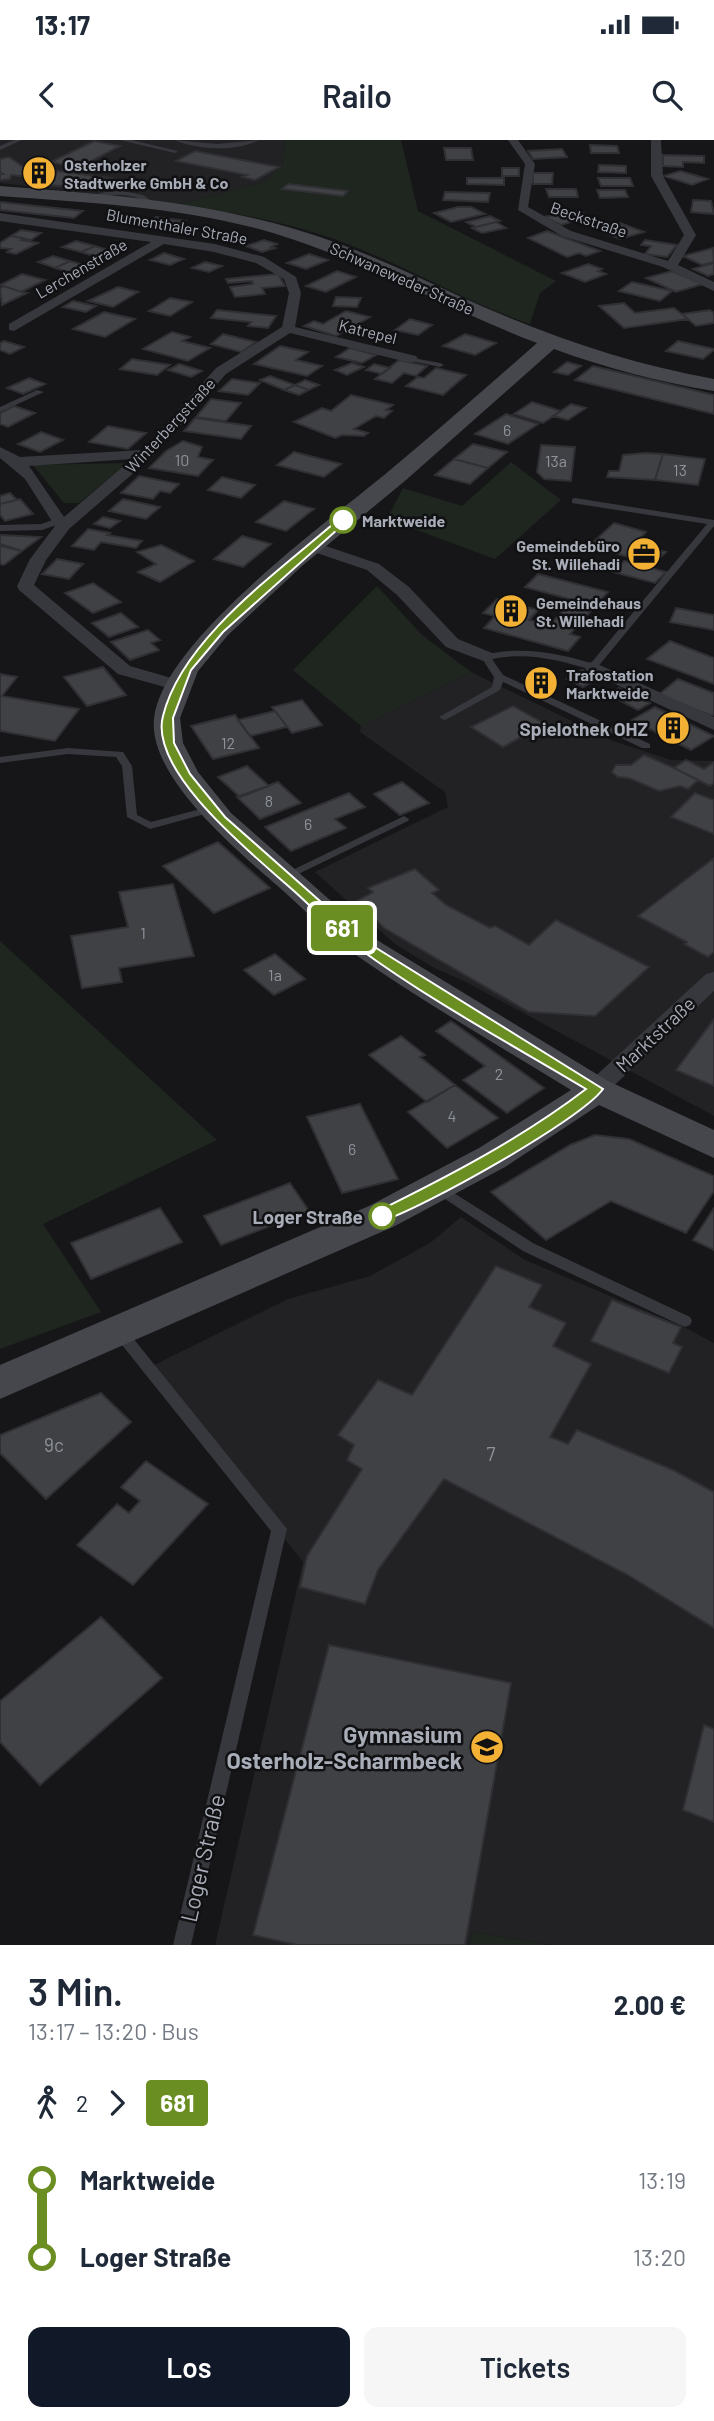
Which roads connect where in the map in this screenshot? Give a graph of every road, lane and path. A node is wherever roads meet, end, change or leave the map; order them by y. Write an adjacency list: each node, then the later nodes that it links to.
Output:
1 (19, 140): 7 (lane)
2 (123, 140): 8 (lane)
3 (177, 140): 4 (lane)
4 (256, 140)
5 (513, 140): 12 (street, Beckstraße)
6 (656, 140): 12 (street)
7 (0, 148)
8 (175, 150)
9 (0, 191): 16 (street, Schwaneweder Straße)
10 (0, 217): 11 (street, Blumenthaler Straße)
11 (165, 239): 14 (street, Lerchenstraße); 15 (street, Blumenthaler Straße)
12 (672, 265): 13 (street, Beckstraße)
13 (714, 287)
14 (14, 327)
15 (288, 329): 17 (street, Katrepel); 23 (street, Winterbergstraße)
16 (551, 341): 19 (street, Schwaneweder Straße); 28 (street)
17 (411, 359): 18 (lane, Katrepel)
18 (440, 365)
19 (714, 385)
20 (40, 392): 21 (lane)
21 (0, 410)
22 (0, 451): 24 (street)
23 (147, 454): 24 (street); 26 (street, Winterbergstraße)
24 (19, 462): 26 (street)
25 (575, 501): 30 (lane)
26 (61, 524): 27 (lane); 31 (street, Winterbergstraße)
27 (0, 528)
28 (311, 547): 29 (street); 31 (street)
29 (486, 657): 30 (lane); 32 (lane)
30 (593, 667): 34 (street)
31 (182, 677): 37 (street)
32 (499, 677): 33 (lane); 35 (lane)
33 (444, 717)
34 (714, 724)
35 (646, 746)
36 (0, 760): 37 (lane)
37 (212, 809): 39 (street)
38 (404, 819): 39 (lane)
39 (284, 877): 41 (street)
40 (714, 979): 41 (street, Marktstraße)
41 (596, 1089): 42 (street); 43 (street)
42 (714, 1145)
43 (437, 1188): 44 (lane); 45 (street)
44 (685, 1321)
45 (118, 1331): 46 (street); 47 (lane, Loger Straße)
46 (0, 1383)
47 (182, 1945)

